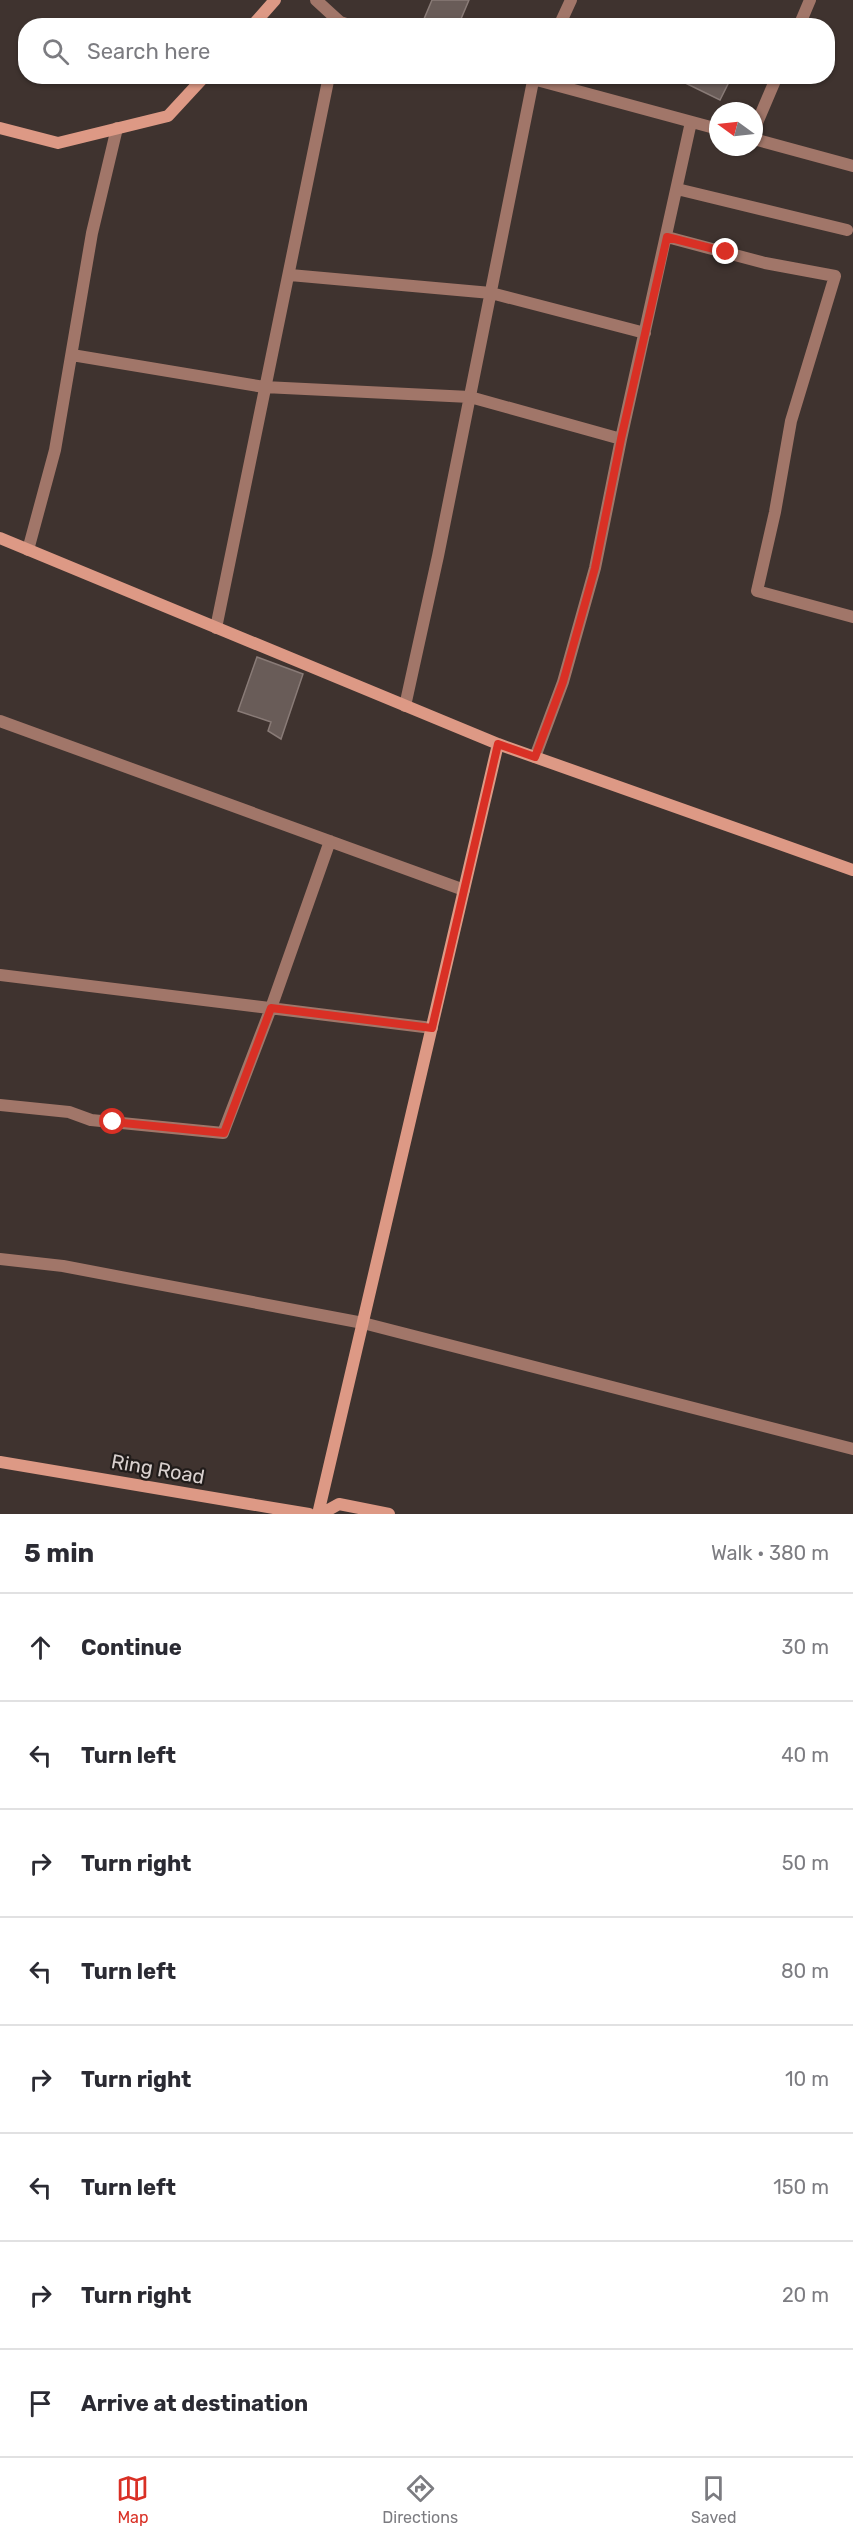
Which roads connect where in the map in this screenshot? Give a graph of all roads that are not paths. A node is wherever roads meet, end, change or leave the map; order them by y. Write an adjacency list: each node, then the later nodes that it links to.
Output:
1 (275, 0): 5 (street)
2 (316, 0): 6 (street)
3 (571, 0): 7 (street)
4 (810, 0): 8 (street)
5 (259, 18)
6 (333, 18)
7 (563, 18)
8 (802, 18)
9 (198, 84): 18 (street)
10 (327, 84): 24 (street)
11 (529, 84): 25 (street)
12 (552, 84): 15 (street)
13 (774, 84): 14 (street)
14 (763, 109)
15 (691, 122): 16 (street); 21 (street)
16 (709, 127)
17 (0, 128): 18 (street)
18 (117, 128): 27 (street)
19 (763, 141): 20 (street)
20 (853, 166)
21 (677, 189): 22 (street); 23 (street)
22 (847, 230)
23 (667, 237): 26 (street); 33 (street)
24 (290, 275): 25 (street); 28 (street)
25 (491, 293): 26 (street); 29 (street)
26 (645, 333): 30 (street)
27 (72, 355): 28 (street); 32 (street)
28 (264, 387): 29 (street); 34 (street)
29 (470, 397): 30 (street); 35 (street)
30 (621, 439): 38 (street)
31 (0, 538): 32 (street)
32 (28, 550): 34 (street)
33 (853, 617)
34 (216, 628): 35 (street)
35 (405, 706): 37 (street)
36 (0, 721): 39 (street)
37 (498, 744): 38 (street); 41 (street)
38 (535, 757): 40 (street)
39 (330, 841): 41 (street); 43 (street)
40 (853, 870)
41 (464, 890): 44 (street)
42 (0, 975): 43 (street)
43 (271, 1008): 44 (street); 45 (street)
44 (432, 1028): 47 (street)
45 (0, 1105)
46 (0, 1259): 47 (street)
47 (363, 1323): 48 (street); 51 (street)
48 (853, 1449)
49 (0, 1462): 50 (street, Ring Road)
50 (309, 1514)
51 (319, 1514): 52 (street)
52 (389, 1514)

